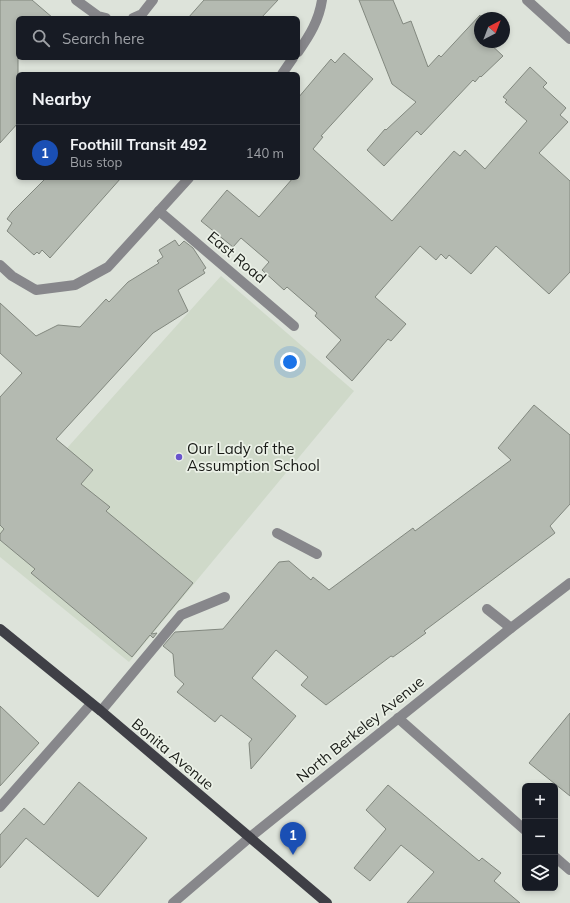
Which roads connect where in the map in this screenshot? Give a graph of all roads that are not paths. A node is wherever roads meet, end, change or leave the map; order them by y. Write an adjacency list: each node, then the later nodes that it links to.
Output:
1 (76, 0): 5 (street)
2 (153, 0): 6 (street)
3 (322, 0): 8 (street)
4 (527, 0): 7 (street)
5 (98, 16)
6 (138, 16)
7 (570, 39)
8 (300, 49)
9 (292, 60): 10 (street)
10 (284, 72)
11 (187, 180): 12 (street)
12 (159, 211): 13 (street); 14 (street, East Road)
13 (0, 265)
14 (294, 326)
15 (278, 533): 16 (street)
16 (317, 554)
17 (570, 583): 20 (street, North Berkeley Avenue)
18 (225, 597): 23 (street)
19 (487, 609): 20 (street)
20 (511, 628): 24 (street, North Berkeley Avenue)
21 (0, 629): 22 (main road, Bonita Avenue)
22 (91, 704): 23 (main road, Bonita Avenue); 25 (street)
23 (101, 712): 27 (main road, Bonita Avenue)
24 (398, 718): 26 (street); 27 (street, North Berkeley Avenue)
25 (0, 807)
26 (522, 827)
27 (249, 838): 30 (street, North Berkeley Avenue); 31 (main road, Bonita Avenue)
28 (558, 860): 29 (street)
29 (570, 870)
30 (173, 903)
31 (327, 903)

